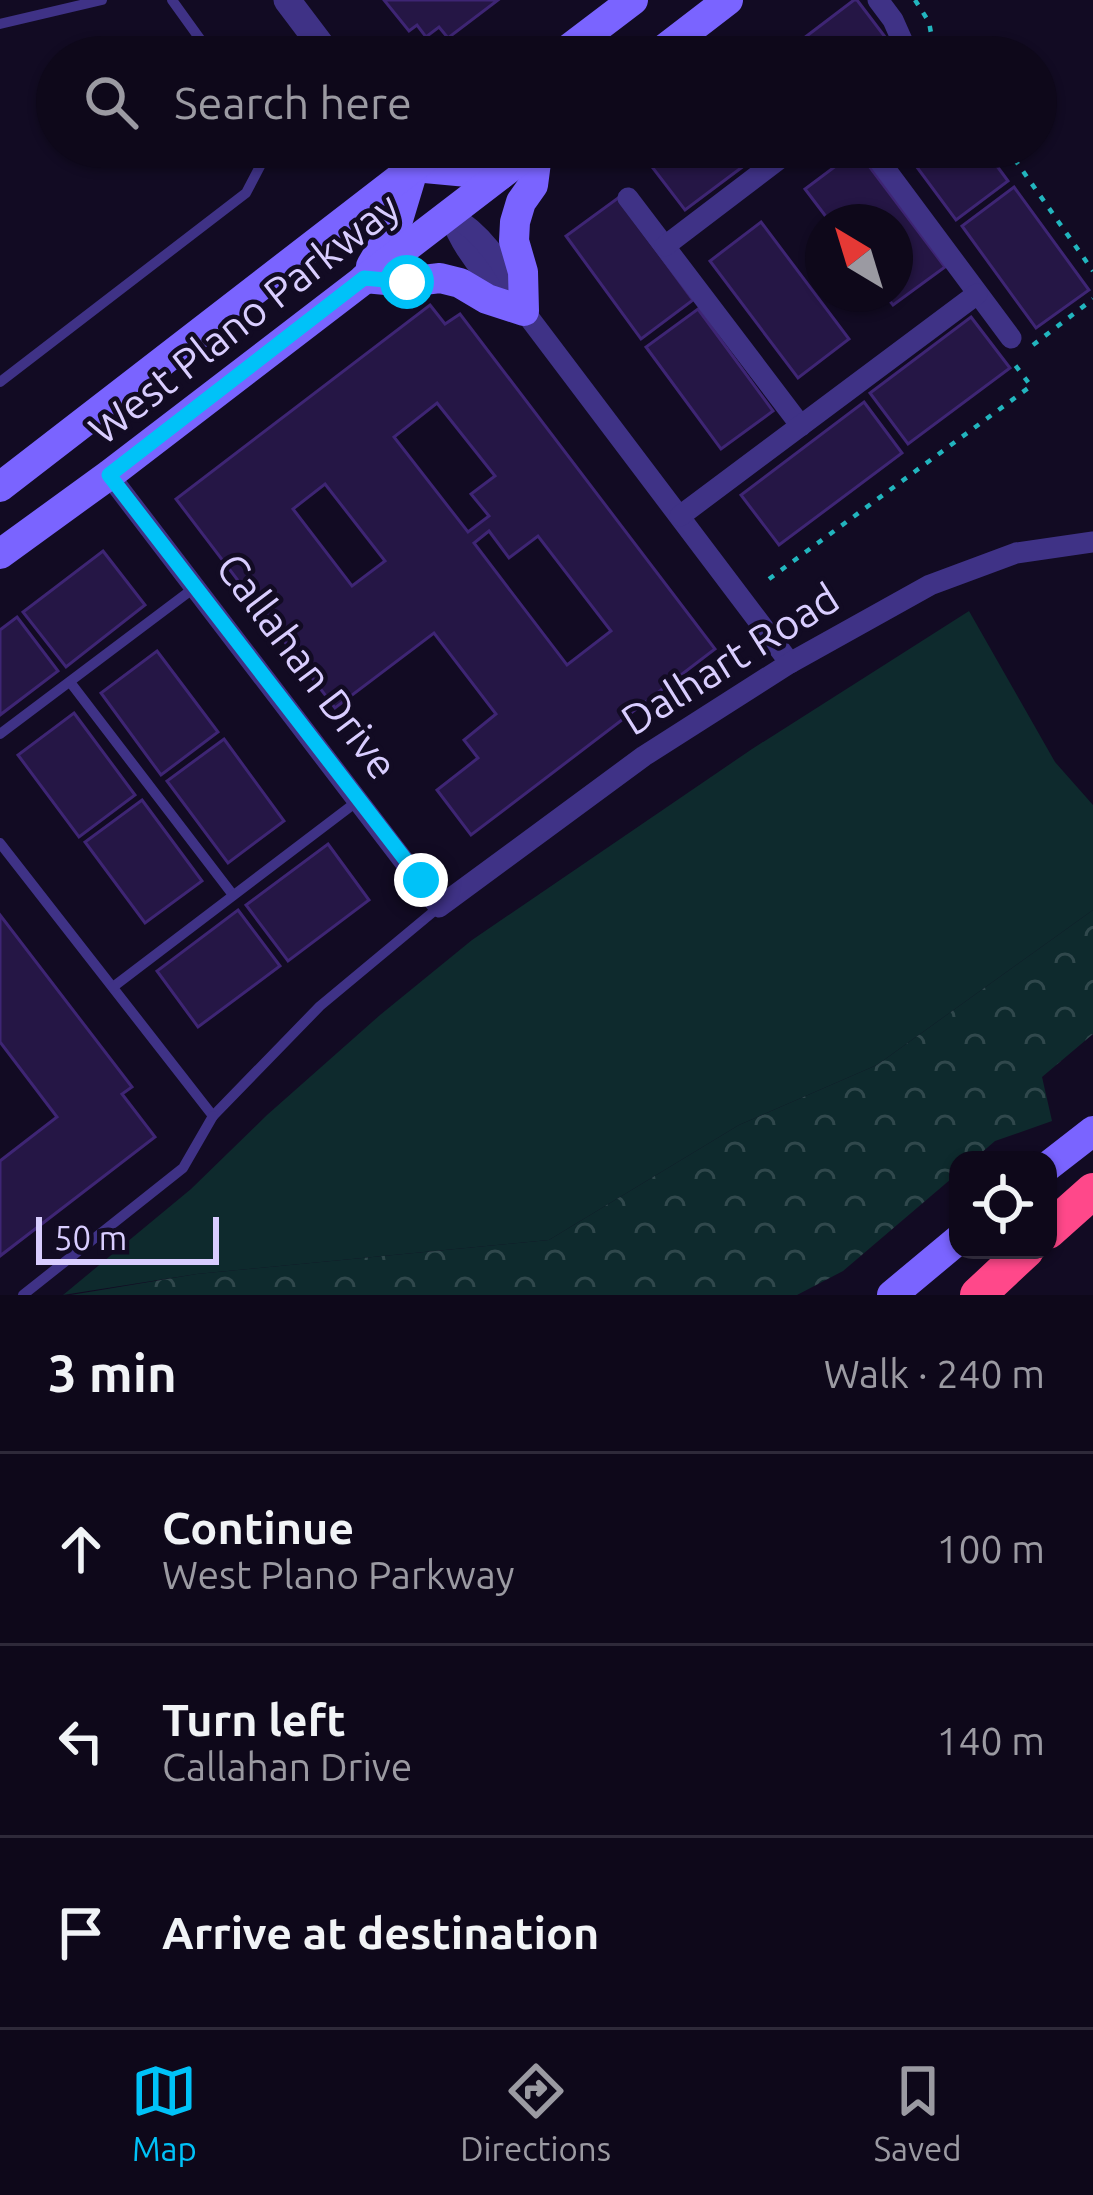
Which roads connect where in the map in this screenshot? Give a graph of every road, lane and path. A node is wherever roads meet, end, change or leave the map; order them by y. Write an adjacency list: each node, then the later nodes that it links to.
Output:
1 (102, 0): 8 (lane)
2 (172, 0): 9 (lane)
3 (287, 0): 10 (street)
4 (633, 0): 11 (main road)
5 (728, 0): 12 (main road)
6 (878, 0): 13 (street)
7 (915, 0): 14 (path)
8 (0, 24)
9 (198, 36)
10 (315, 36)
11 (586, 36)
12 (681, 36)
13 (900, 36)
14 (932, 36)
15 (259, 168): 37 (lane)
16 (397, 168): 27 (main road, West Plano Parkway)
17 (406, 168): 28 (main road)
18 (465, 168): 29 (main road)
19 (485, 168): 25 (main road)
20 (510, 168): 25 (main road, West Plano Parkway)
21 (535, 168): 35 (main road)
22 (767, 168): 30 (street)
23 (884, 168): 33 (street)
24 (1021, 168): 31 (path)
25 (500, 175): 29 (main road, West Plano Parkway)
26 (628, 198): 30 (street)
27 (368, 203): 28 (main road); 40 (main road, West Plano Parkway)
28 (405, 204): 29 (main road); 32 (main road)
29 (448, 214): 32 (main road, West Plano Parkway); 35 (street)
30 (664, 246): 38 (street)
31 (1093, 271)
32 (364, 278): 35 (main road); 39 (main road, West Plano Parkway)
33 (976, 294): 36 (street); 38 (street)
34 (1093, 299): 44 (path)
35 (524, 310): 41 (street)
36 (1011, 338)
37 (0, 382)
38 (801, 427): 41 (street)
39 (109, 475): 43 (main road, West Plano Parkway); 45 (street, Callahan Drive)
40 (0, 487)
41 (680, 516): 46 (street)
42 (1093, 542): 46 (street, Dalhart Road)
43 (0, 554)
44 (769, 579)
45 (196, 586): 47 (lane); 49 (street, Callahan Drive)
46 (790, 664): 52 (street, Dalhart Road)
47 (70, 682): 48 (lane); 51 (lane)
48 (0, 734)
49 (359, 800): 51 (lane); 52 (street, Callahan Drive)
50 (0, 843): 53 (lane)
51 (233, 895): 53 (lane)
52 (440, 908): 54 (lane)
53 (113, 988): 54 (lane)
54 (213, 1116): 61 (lane)
55 (1093, 1131): 56 (main road)
56 (1057, 1159)
57 (1093, 1191): 58 (highway)
58 (1057, 1223)
59 (949, 1248): 62 (main road)
60 (1016, 1259): 63 (highway)
61 (23, 1295)
62 (892, 1295)
63 (978, 1295)

